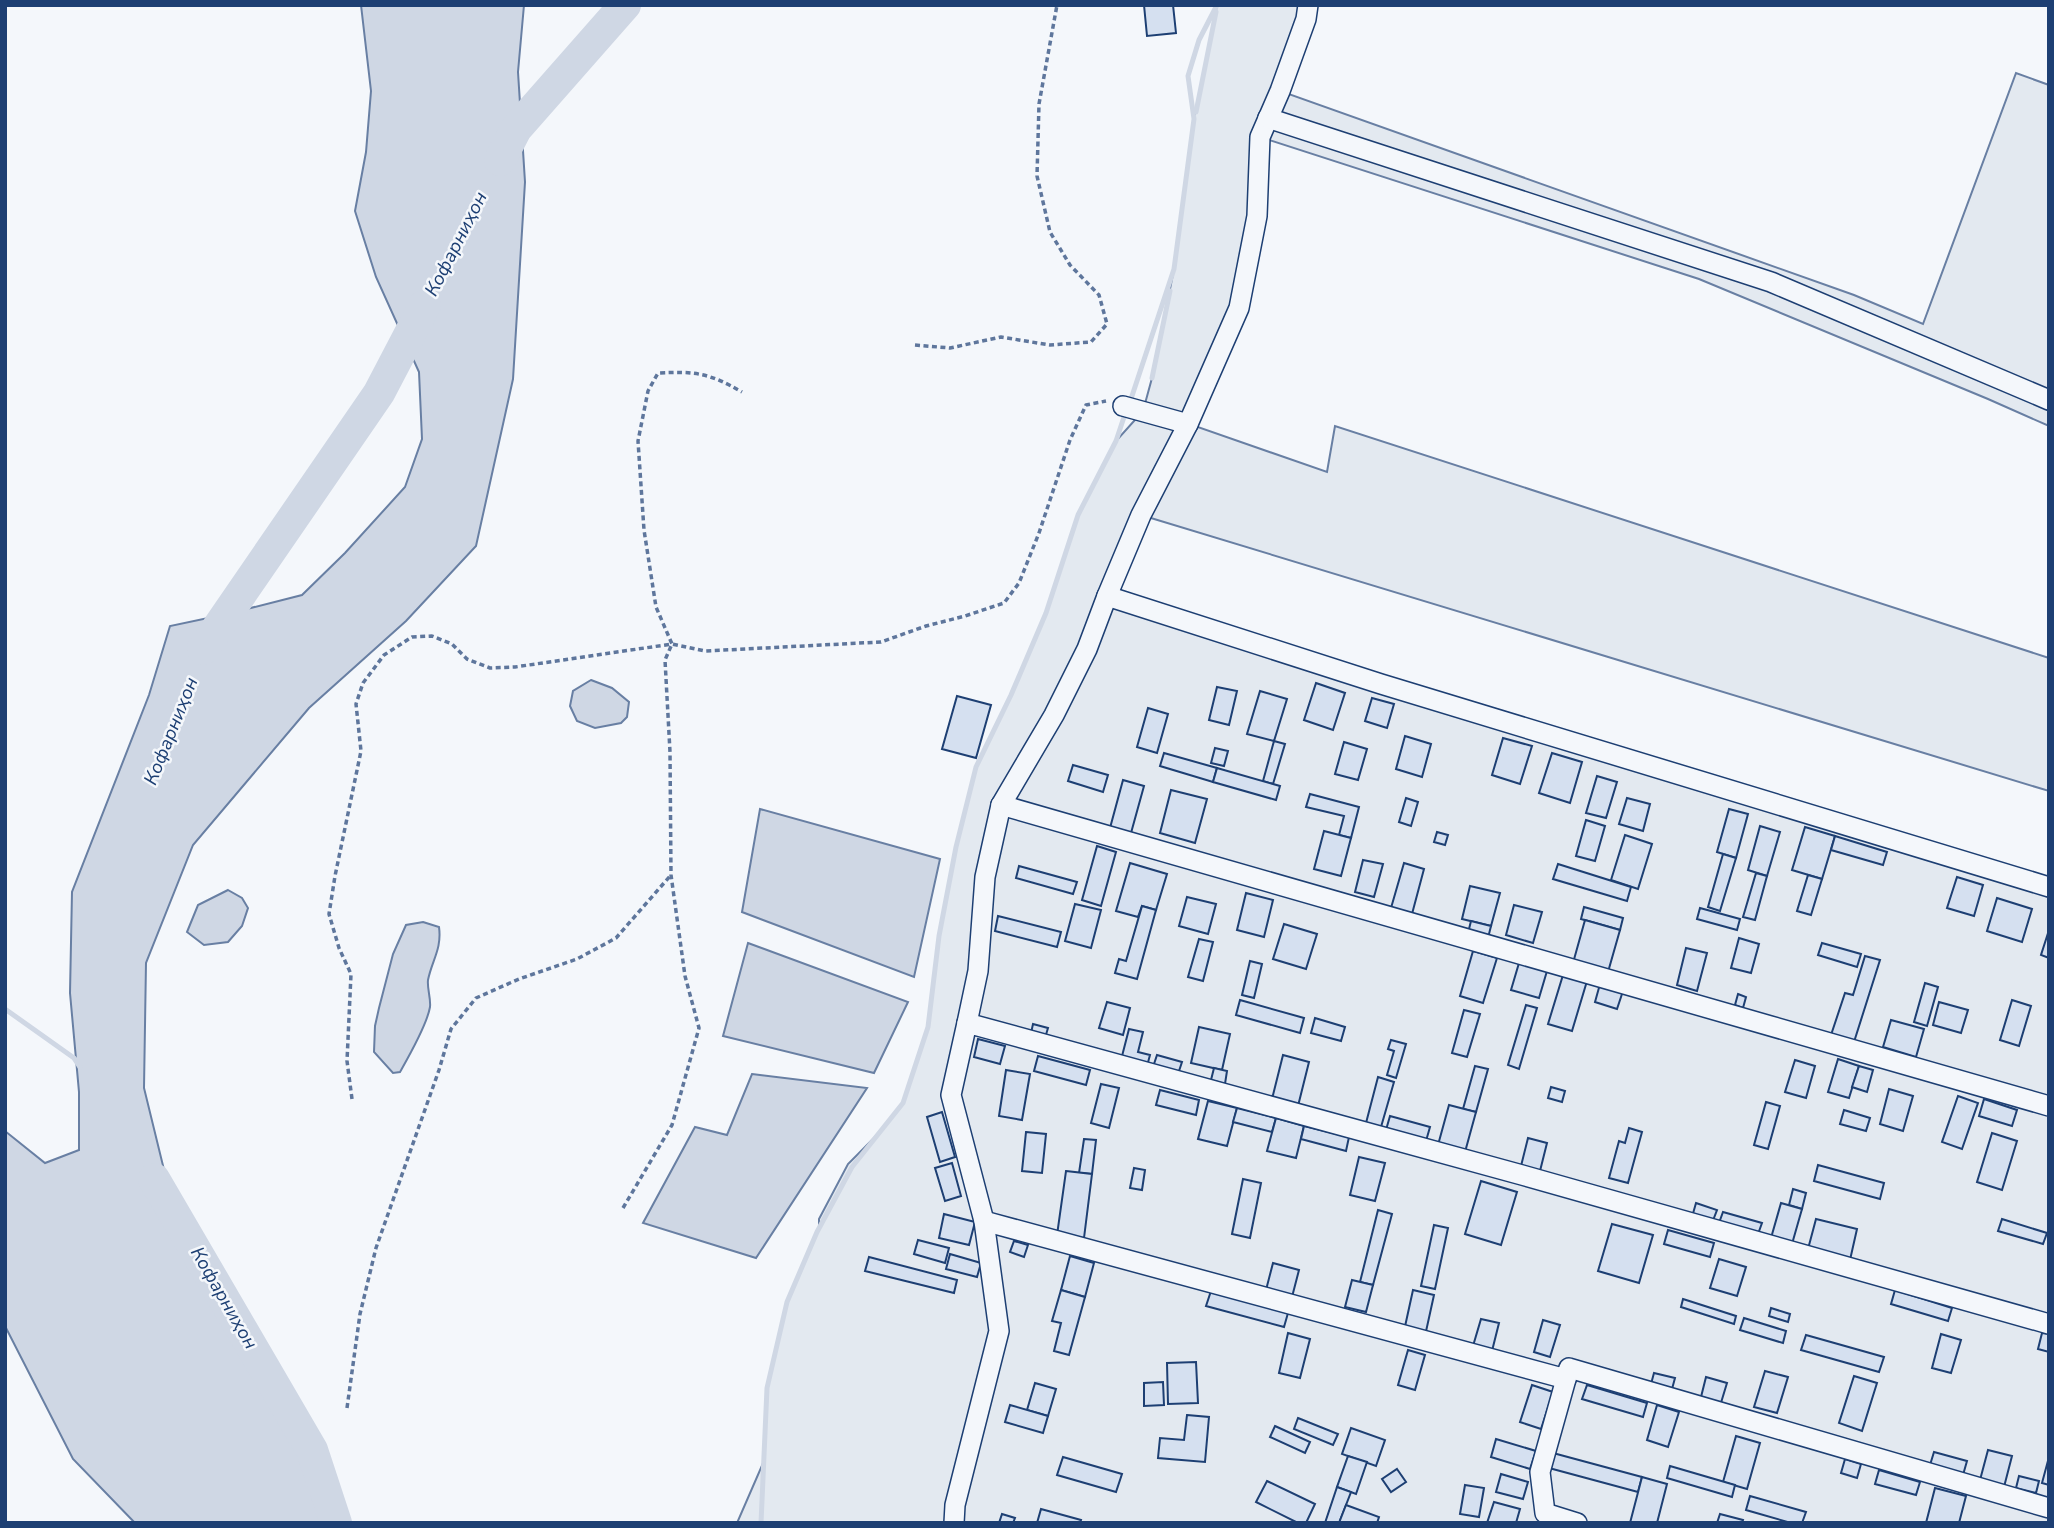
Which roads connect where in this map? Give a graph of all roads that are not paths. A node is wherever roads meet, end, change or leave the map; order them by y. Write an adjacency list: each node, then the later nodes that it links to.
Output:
1 (1308, 5): 2 (lane)
2 (1268, 118): 3 (lane); 5 (lane)
3 (2049, 400)
4 (1123, 406): 5 (lane)
5 (1188, 424): 6 (lane)
6 (1107, 596): 7 (lane); 8 (lane)
7 (1001, 805): 9 (lane); 10 (lane)
8 (2049, 887)
9 (967, 1023): 11 (lane); 12 (lane)
10 (2049, 1106)
11 (984, 1222): 13 (lane); 15 (lane)
12 (2049, 1324)
13 (1566, 1379): 14 (lane); 16 (lane)
14 (2049, 1508)
15 (954, 1523)
16 (1577, 1523)

